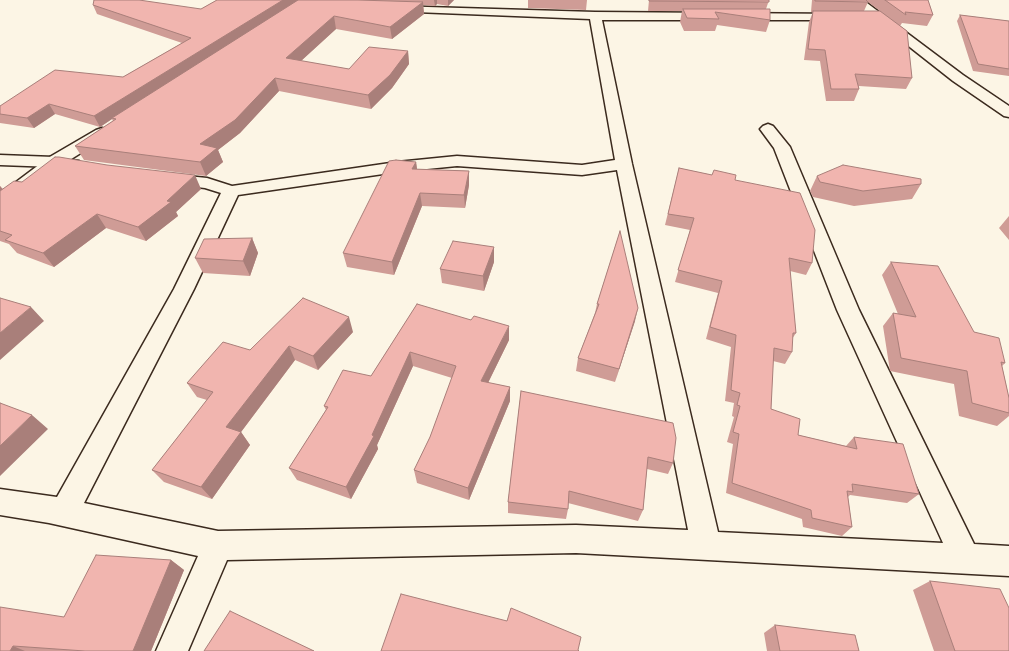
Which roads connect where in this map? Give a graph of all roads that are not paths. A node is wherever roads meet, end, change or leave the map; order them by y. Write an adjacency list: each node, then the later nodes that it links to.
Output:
1 (856, 0): 4 (street)
2 (381, 9): 3 (street)
3 (595, 16): 4 (street); 10 (street)
4 (877, 16): 5 (street)
5 (1009, 113)
6 (113, 126): 9 (street)
7 (768, 129): 19 (street)
8 (0, 160): 9 (street)
9 (54, 162): 11 (street); 14 (street)
10 (624, 164): 13 (street); 17 (street)
11 (92, 168)
12 (146, 176): 13 (street)
13 (231, 191): 16 (street)
14 (0, 203)
15 (0, 502): 16 (street)
16 (64, 512): 18 (street)
17 (706, 545): 18 (street); 19 (street)
18 (218, 546): 21 (street)
19 (966, 559): 20 (street)
20 (1009, 561)
21 (172, 651)

